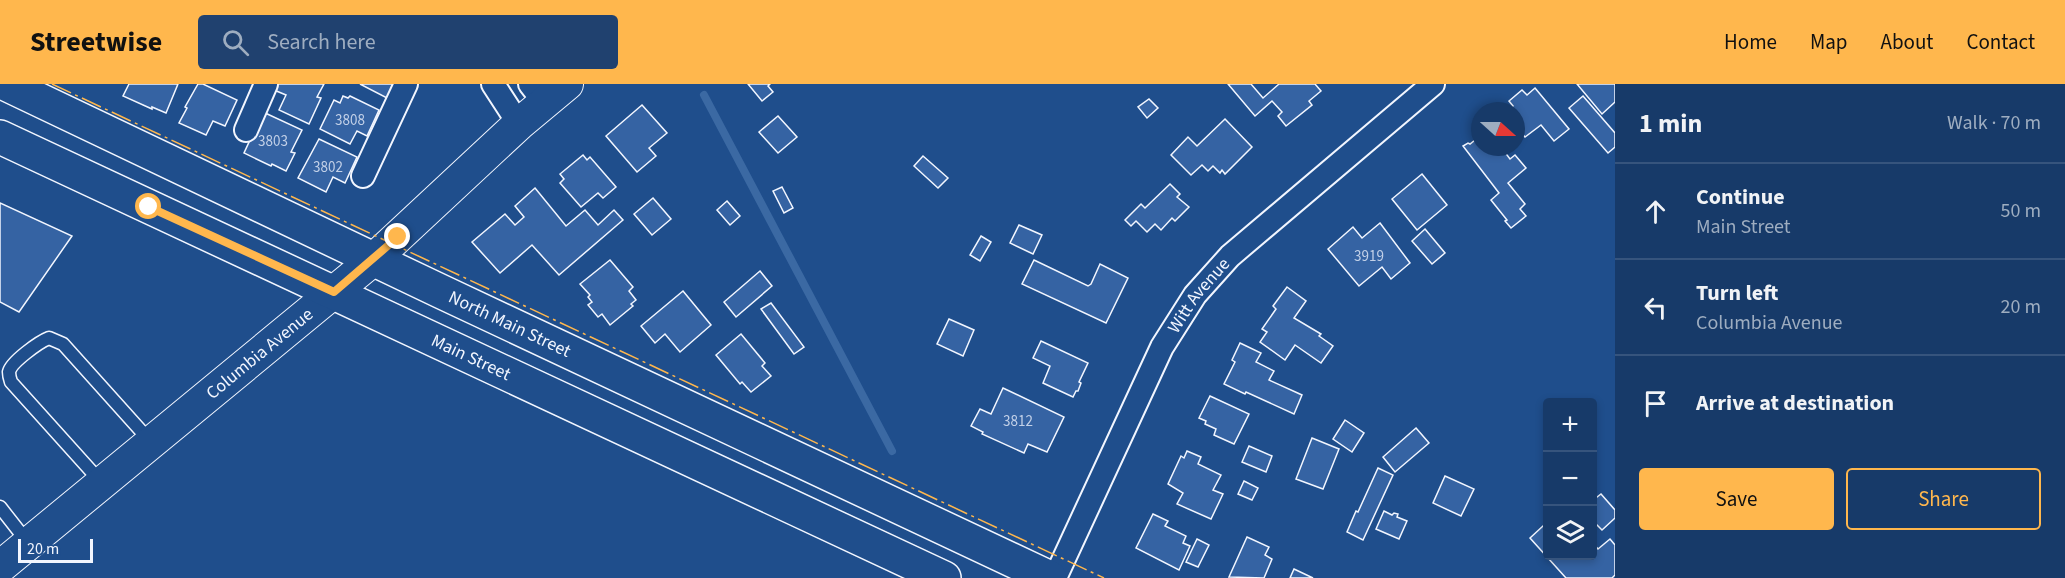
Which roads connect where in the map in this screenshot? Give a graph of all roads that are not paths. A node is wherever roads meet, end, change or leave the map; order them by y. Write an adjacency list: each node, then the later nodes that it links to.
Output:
1 (6, 84): 11 (main road, North Main Street)
2 (266, 84): 8 (street)
3 (406, 84): 10 (street)
4 (493, 84): 7 (street)
5 (1433, 84): 20 (street, Witt Avenue)
6 (547, 90): 7 (main road, Columbia Avenue)
7 (519, 124): 11 (main road, Columbia Avenue)
8 (246, 130)
9 (0, 137): 12 (main road, Main Street)
10 (363, 176)
11 (374, 259): 12 (main road, Columbia Avenue); 19 (main road, North Main Street)
12 (334, 292): 13 (main road, Columbia Avenue); 18 (main road, Main Street)
13 (152, 443): 14 (main road, Columbia Avenue); 14 (lane)
14 (102, 483): 16 (main road, Columbia Avenue)
15 (0, 507): 16 (lane)
16 (29, 544): 17 (main road, Columbia Avenue)
17 (0, 567)
18 (944, 578)
19 (1050, 578)
20 (1055, 578)

